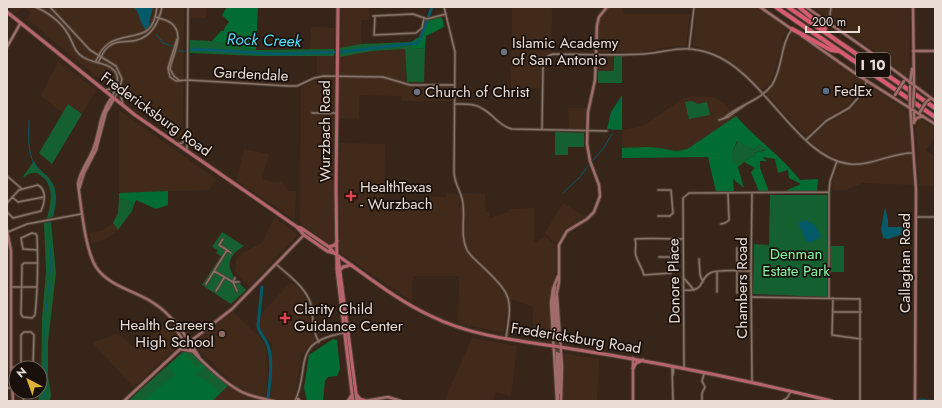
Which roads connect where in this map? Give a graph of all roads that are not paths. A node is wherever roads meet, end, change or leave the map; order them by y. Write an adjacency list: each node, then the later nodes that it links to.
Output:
1 (35, 7): 20 (street)
2 (50, 7): 17 (street)
3 (157, 7): 21 (street)
4 (162, 7): 22 (street)
5 (188, 7): 44 (street)
6 (338, 7): 42 (main road, Wurzbach Road)
7 (444, 7): 19 (street)
8 (607, 7): 36 (street)
9 (694, 7): 32 (street)
10 (760, 7): 26 (street)
11 (776, 7): 33 (highway, I 10)
12 (788, 7): 31 (highway, I 10)
13 (799, 7): 31 (highway)
14 (806, 7): 24 (street)
15 (831, 7): 24 (street)
16 (913, 7): 34 (street, Callaghan Road)
17 (55, 11): 20 (street); 27 (street)
18 (7, 12): 25 (main road, Fredericksburg Road)
19 (446, 14): 23 (street); 47 (street)
20 (51, 16): 28 (street)
21 (156, 16): 22 (street); 37 (street)
22 (159, 18): 29 (street); 38 (street)
23 (427, 18): 23 (street)
24 (829, 23): 43 (street)
25 (20, 24): 30 (street); 50 (main road, Fredericksburg Road)
26 (792, 29): 33 (highway); 46 (street); 52 (street)
27 (76, 34): 28 (street); 37 (street)
28 (70, 37): 39 (street)
29 (177, 39): 45 (street); 45 (street)
30 (7, 47)
31 (847, 47): 59 (highway, I 10)
32 (689, 48): 36 (street); 52 (street)
33 (839, 51): 63 (highway, I 10)
34 (913, 51): 35 (street); 40 (street, Callaghan Road)
35 (935, 52)
36 (596, 54): 67 (street); 68 (street)
37 (98, 55): 38 (street); 39 (street)
38 (101, 57): 39 (street); 51 (street)
39 (97, 62): 49 (street)
40 (913, 66): 41 (street, Callaghan Road); 48 (street, Callaghan Road)
41 (911, 75): 43 (street); 48 (street, Callaghan Road)
42 (337, 76): 44 (street, Gardendale); 47 (street, Gardendale); 61 (main road, Wurzbach Road)
43 (904, 79): 48 (street); 53 (street, bridge)
44 (187, 80): 45 (street, Gardendale); 70 (street)
45 (180, 81)
46 (868, 81): 53 (street); 71 (street)
47 (455, 85): 56 (street)
48 (912, 86): 55 (street); 58 (street, Callaghan Road, bridge)
49 (116, 88): 50 (street); 54 (street)
50 (103, 90): 54 (main road, Fredericksburg Road)
51 (119, 90): 54 (street); 57 (street)
52 (763, 94): 64 (street); 71 (street)
53 (891, 95): 58 (street)
54 (113, 98): 57 (main road, Fredericksburg Road); 88 (street)
55 (933, 100): 62 (street, bridge)
56 (455, 104): 67 (street); 144 (street)
57 (123, 106): 72 (main road, Fredericksburg Road)
58 (912, 107): 62 (street); 65 (street, Callaghan Road)
59 (935, 108)
60 (312, 113): 61 (street)
61 (336, 113): 100 (main road, Wurzbach Road)
62 (922, 114): 65 (street); 66 (street)
63 (935, 117)
64 (719, 120)
65 (913, 124): 74 (street, Callaghan Road)
66 (935, 124)
67 (542, 130): 68 (street)
68 (587, 131): 69 (street); 119 (street)
69 (607, 131)
70 (186, 138): 72 (street); 73 (street)
71 (806, 140): 75 (street)
72 (176, 144): 73 (main road, Fredericksburg Road)
73 (187, 151): 93 (main road, Fredericksburg Road)
74 (914, 153): 75 (street); 90 (street, Callaghan Road)
75 (837, 161): 81 (street)
76 (7, 176): 77 (street)
77 (10, 178): 78 (street); 79 (street)
78 (7, 182)
79 (21, 188): 84 (street); 85 (street)
80 (658, 190): 89 (street)
81 (829, 192): 83 (street); 138 (street)
82 (728, 193): 83 (street); 92 (street); 99 (street, Donore Place)
83 (752, 193): 117 (street, Chambers Road)
84 (12, 197): 85 (street); 86 (street)
85 (44, 197): 87 (street)
86 (7, 203)
87 (7, 212)
88 (83, 214): 94 (street); 147 (street)
89 (658, 216)
90 (916, 217): 91 (street); 181 (street, Callaghan Road)
91 (935, 217)
92 (720, 224)
93 (297, 228): 95 (main road, Fredericksburg Road); 96 (main road, Fredericksburg Road)
94 (7, 231): 128 (street)
95 (310, 234): 96 (main road); 101 (main road, Fredericksburg Road)
96 (304, 235): 106 (main road, Fredericksburg Road); 112 (street)
97 (223, 239): 104 (street)
98 (672, 239): 99 (street); 109 (street); 109 (street)
99 (683, 239): 120 (street, Donore Place)
100 (337, 241): 101 (main road); 107 (main road, Wurzbach Road)
101 (329, 247): 106 (main road, Fredericksburg Road)
102 (737, 248): 116 (street)
103 (37, 250): 103 (street); 111 (street)
104 (227, 250): 105 (street); 115 (street)
105 (231, 253)
106 (334, 253): 107 (main road, Fredericksburg Road)
107 (337, 256): 113 (main road, Fredericksburg Road); 114 (main road, Wurzbach Road); 142 (main road, Wurzbach Road)
108 (659, 257): 109 (street)
109 (672, 257)
110 (699, 259): 126 (street)
111 (38, 263): 129 (street); 130 (street)
112 (276, 264): 143 (street); 146 (street)
113 (351, 265): 114 (main road); 144 (main road, Fredericksburg Road)
114 (340, 270): 142 (main road, Wurzbach Road)
115 (214, 271): 121 (street); 127 (street)
116 (736, 271): 117 (street); 118 (street); 136 (street)
117 (751, 271): 137 (street, Chambers Road)
118 (717, 272): 126 (street); 135 (street)
119 (558, 276): 125 (street); 125 (street); 148 (street)
120 (683, 276): 131 (street, Donore Place); 132 (street)
121 (224, 278): 123 (street); 133 (street)
122 (235, 278): 123 (street)
123 (233, 282): 124 (street); 134 (street)
124 (239, 282)
125 (558, 282): 149 (street)
126 (703, 282): 132 (street)
127 (206, 284)
128 (11, 287): 129 (street); 154 (street)
129 (21, 287): 130 (street); 130 (street)
130 (37, 287)
131 (684, 290): 132 (street); 159 (street, Donore Place)
132 (694, 290)
133 (216, 291)
134 (237, 291)
135 (717, 292)
136 (737, 293)
137 (752, 297): 138 (street); 161 (street, Chambers Road)
138 (828, 298): 139 (street)
139 (833, 298): 140 (street); 141 (street)
140 (833, 312): 141 (street); 145 (street)
141 (861, 312): 145 (street)
142 (346, 332): 146 (street); 163 (main road, Wurzbach Road)
143 (196, 337): 147 (street); 151 (street)
144 (506, 338): 148 (main road, Fredericksburg Road)
145 (861, 339): 180 (street)
146 (319, 342): 164 (street)
147 (188, 343): 150 (street); 151 (street)
148 (554, 346): 149 (main road, Fredericksburg Road, bridge); 174 (street)
149 (561, 347): 153 (main road, Fredericksburg Road); 174 (street)
150 (180, 349): 151 (street); 166 (street)
151 (193, 350): 167 (street)
152 (558, 354): 174 (street)
153 (633, 358): 155 (main road, Fredericksburg Road); 158 (street)
154 (11, 360)
155 (643, 360): 156 (main road, Fredericksburg Road); 158 (main road)
156 (673, 366): 159 (main road, Fredericksburg Road); 176 (street)
157 (21, 368): 157 (street)
158 (633, 368): 175 (street)
159 (684, 369): 160 (main road, Fredericksburg Road)
160 (704, 372): 161 (main road, Fredericksburg Road); 177 (street)
161 (752, 382): 162 (main road, Fredericksburg Road)
162 (791, 391): 178 (street); 179 (main road, Fredericksburg Road)
163 (354, 393): 169 (main road); 170 (main road, Wurzbach Road); 171 (main road, Wurzbach Road); 172 (main road)
164 (297, 395): 165 (street); 168 (street)
165 (299, 400)
166 (124, 401)
167 (274, 401)
168 (295, 401)
169 (348, 401)
170 (353, 401)
171 (356, 401)
172 (365, 401): 173 (street)
173 (401, 401)
174 (559, 401)
175 (633, 401)
176 (673, 401)
177 (702, 401)
178 (782, 401)
179 (832, 401)
180 (860, 401)
181 (915, 401)

